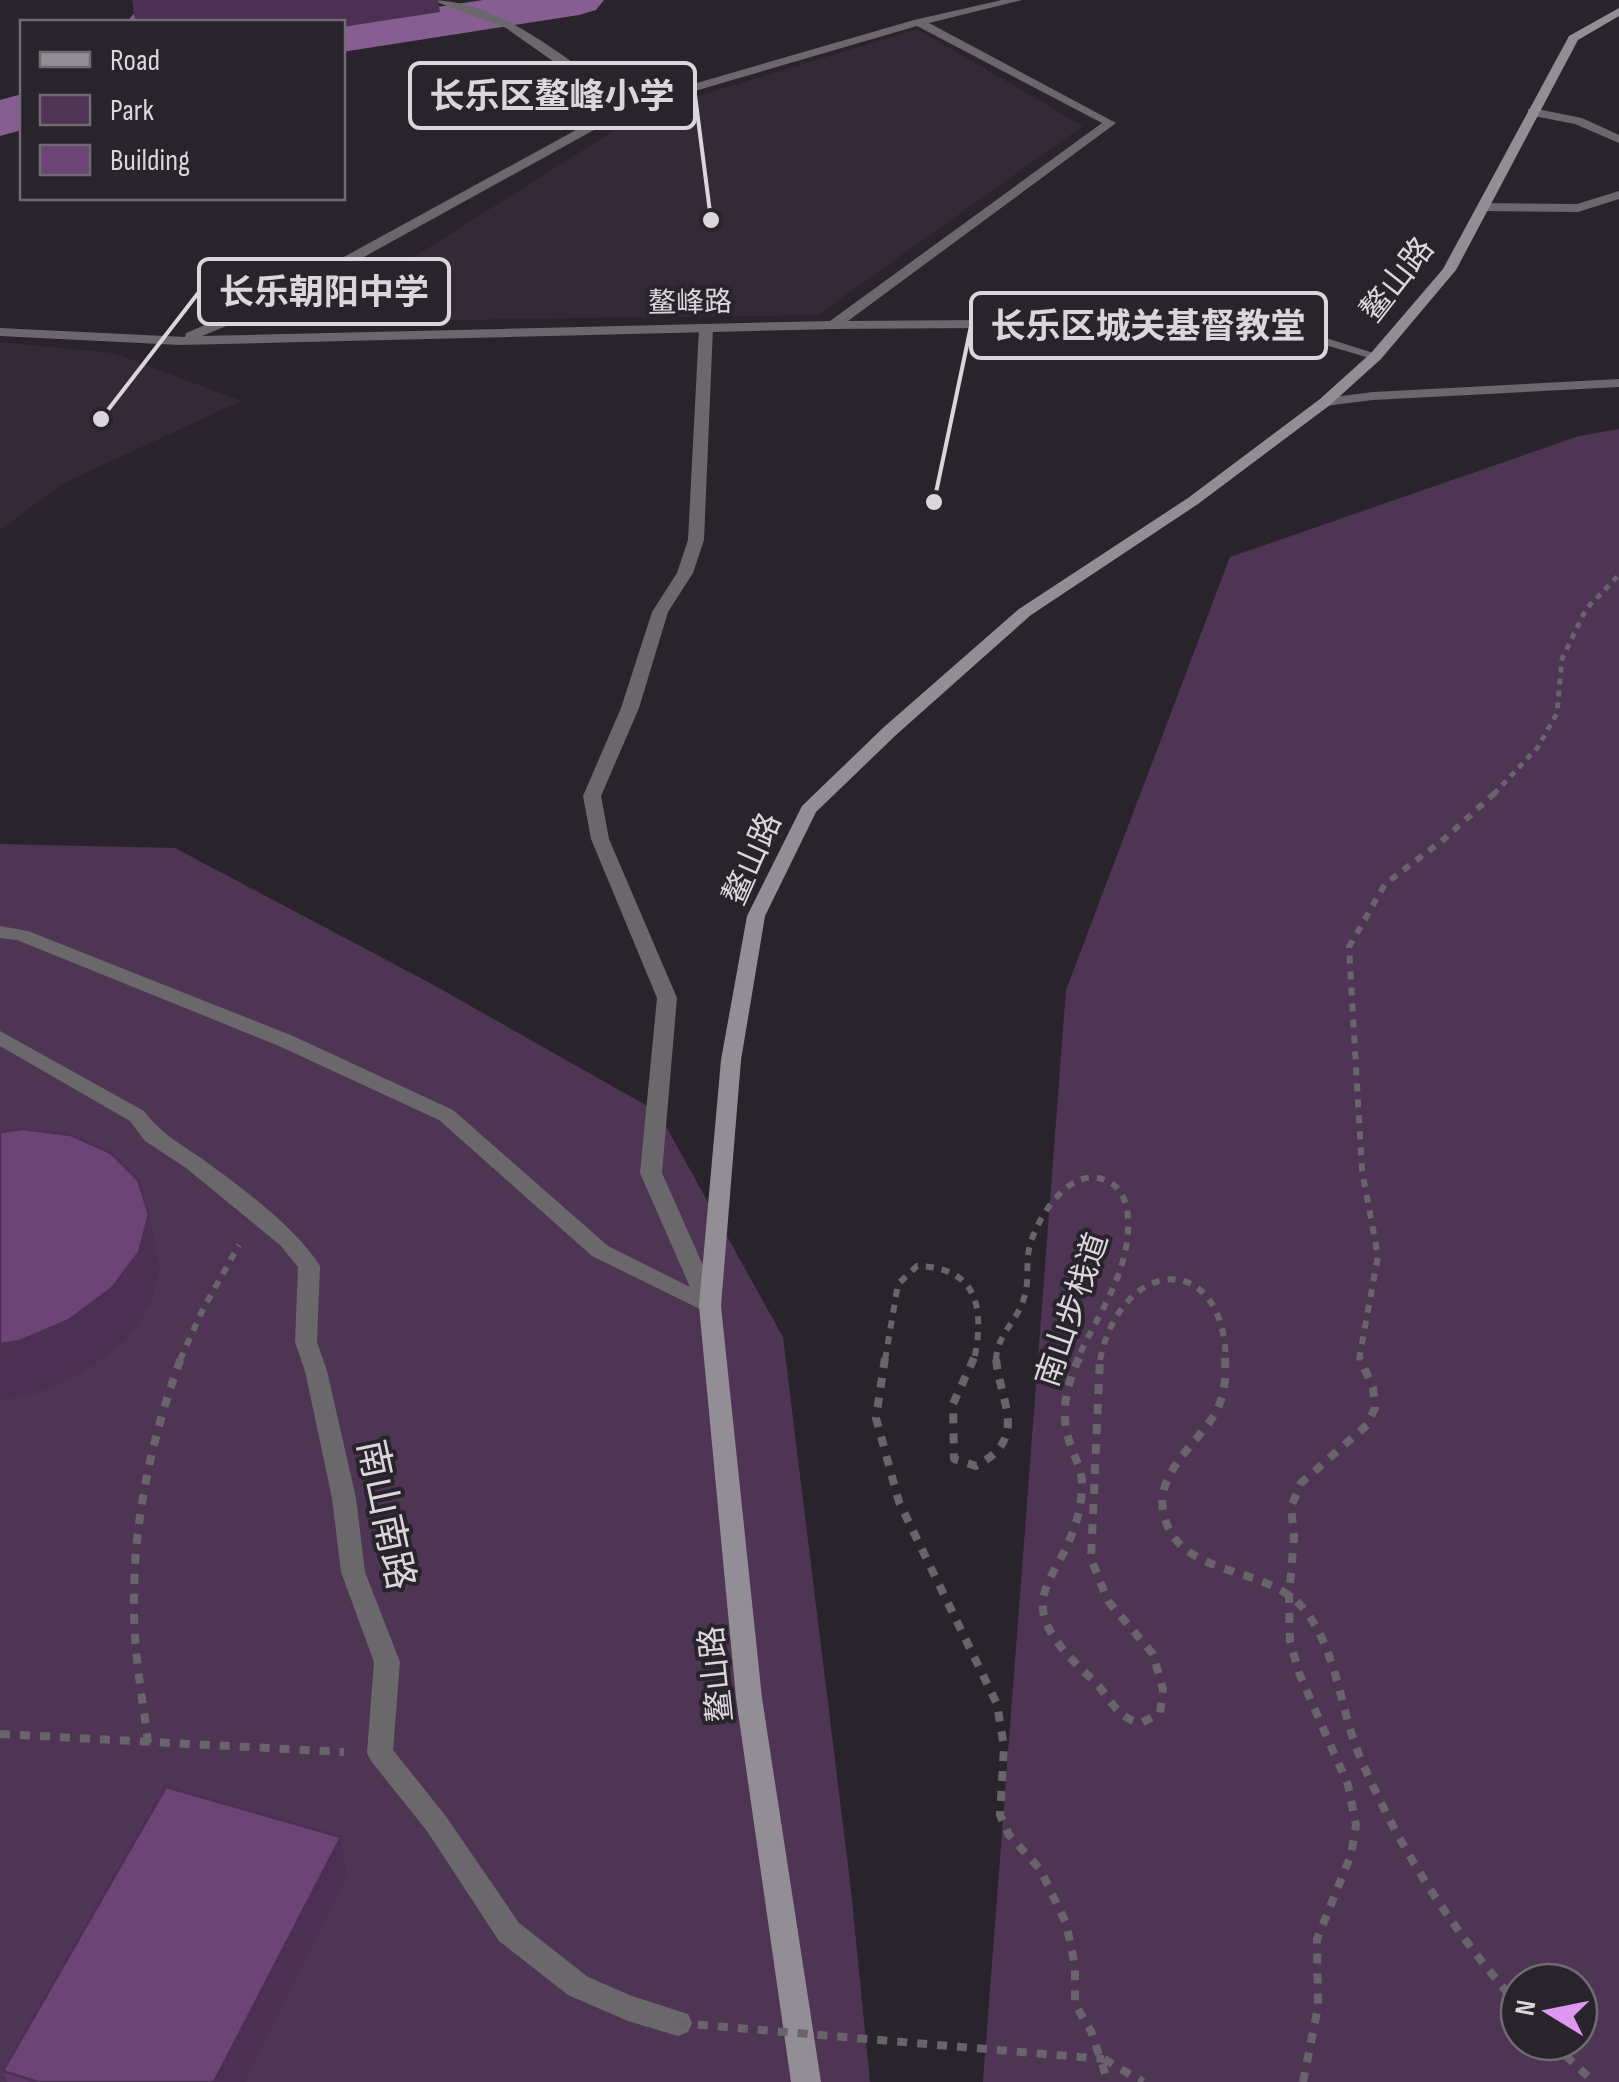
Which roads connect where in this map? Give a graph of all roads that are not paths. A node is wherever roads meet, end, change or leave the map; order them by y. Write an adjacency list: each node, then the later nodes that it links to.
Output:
1 (436, 0): 5 (street)
2 (1018, 0): 4 (street)
3 (1619, 11): 6 (street, 鳌山路)
4 (918, 22): 5 (street); 10 (street)
5 (626, 108): 13 (street)
6 (1532, 112): 7 (street); 9 (street, 鳌山路)
7 (1619, 139)
8 (1619, 195): 9 (street)
9 (1483, 208): 14 (street, 鳌山路)
10 (833, 324): 11 (street, 鳌峰路); 14 (street, 鳌峰路)
11 (706, 328): 13 (street, 鳌峰路); 19 (street)
12 (0, 332): 13 (street, 鳌峰路)
13 (180, 341)
14 (1376, 356): 16 (street, 鳌山路)
15 (1619, 383): 16 (street)
16 (1324, 402): 19 (street, 鳌山路)
17 (0, 932): 19 (street)
18 (0, 1036): 20 (street, 南山南路)
19 (710, 1306): 21 (street, 鳌山路)
20 (678, 2023)
21 (806, 2082)

